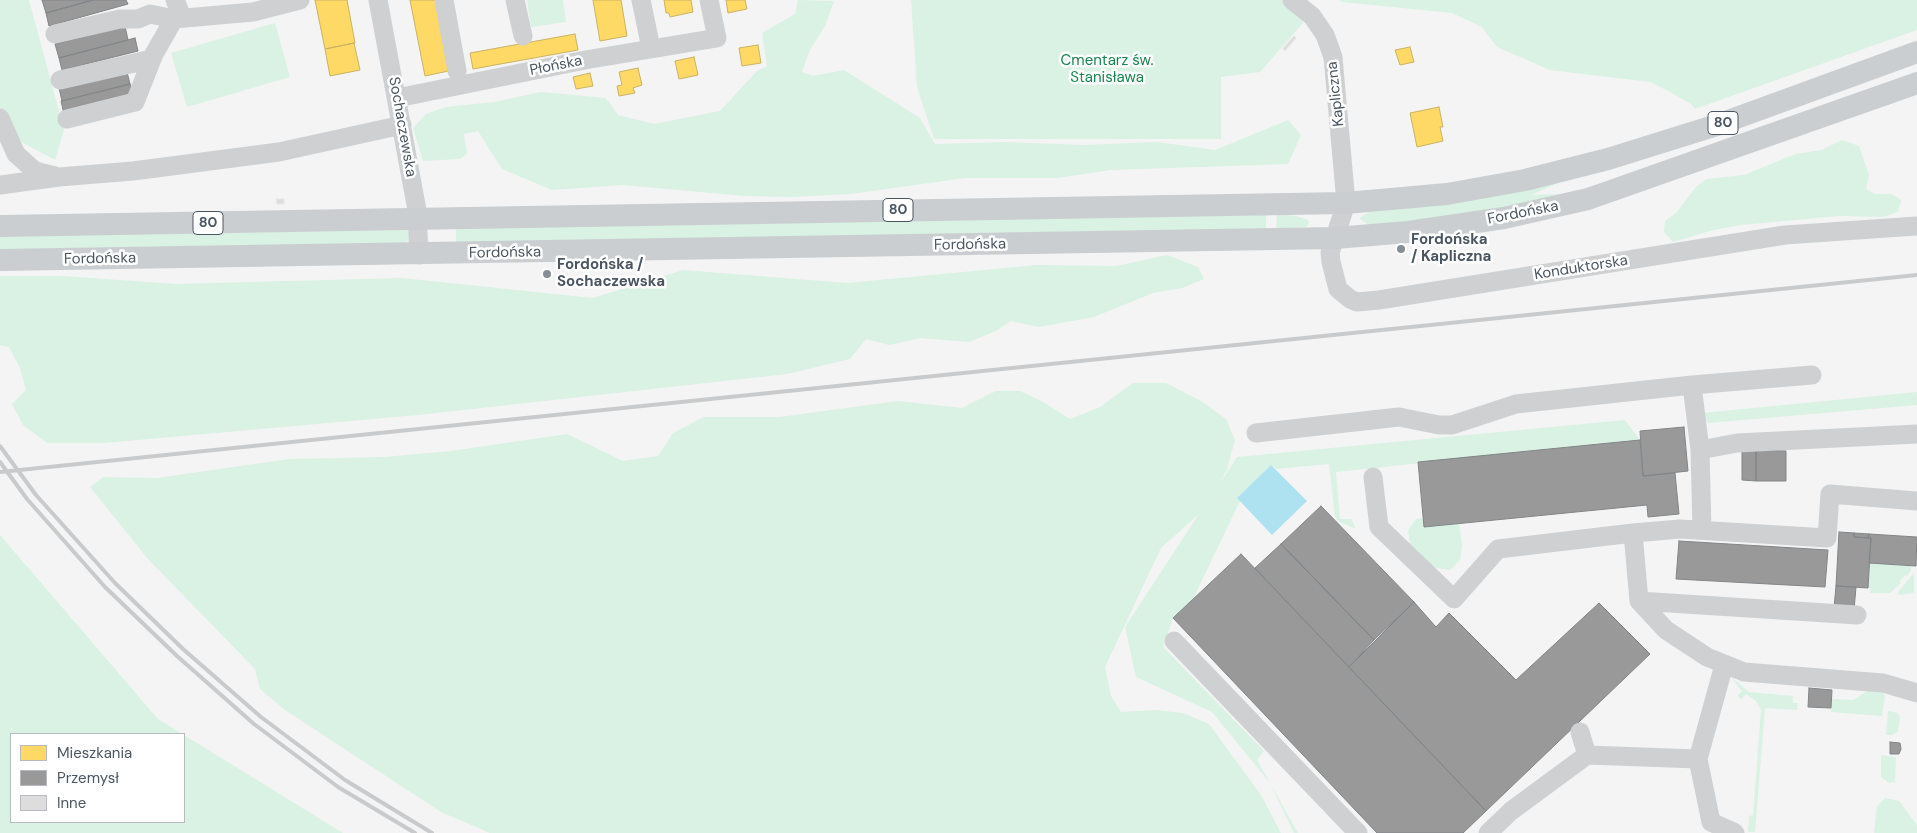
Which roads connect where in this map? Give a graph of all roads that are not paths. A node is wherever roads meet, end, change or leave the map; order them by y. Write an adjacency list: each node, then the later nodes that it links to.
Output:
1 (300, 0): 9 (street)
2 (378, 0): 18 (street, Sochaczewska)
3 (444, 0): 15 (street)
4 (515, 0): 11 (street)
5 (641, 0): 12 (street)
6 (709, 0): 12 (street, Płońska)
7 (1292, 0): 24 (street, Kapliczna)
8 (148, 7): 9 (street); 10 (street)
9 (177, 12): 14 (street)
10 (55, 34)
11 (523, 36)
12 (651, 48): 18 (street, Płońska)
13 (1917, 52): 24 (main road, 80)
14 (152, 59): 16 (street); 20 (street)
15 (457, 70)
16 (60, 80)
17 (1917, 82): 28 (main road, Fordońska / 80)
18 (397, 98): 21 (street, Sochaczewska)
19 (0, 118): 22 (street)
20 (67, 119)
21 (402, 125): 22 (street); 25 (street, Sochaczewska)
22 (59, 177): 23 (street)
23 (0, 185)
24 (1346, 203): 25 (main road, 80); 28 (street, Konduktorska)
25 (417, 219): 26 (main road, 80); 29 (street, Sochaczewska)
26 (0, 226)
27 (1917, 226): 28 (street, Konduktorska)
28 (1335, 238): 29 (main road, Fordońska / 80)
29 (419, 255): 30 (main road, Fordońska / 80)
30 (0, 260)
31 (1812, 375): 32 (street)
32 (1692, 385): 33 (street); 35 (street)
33 (1256, 432)
34 (1917, 434): 35 (street)
35 (1700, 450): 38 (street)
36 (1373, 477): 39 (street)
37 (1917, 501): 38 (street)
38 (1702, 530): 39 (street)
39 (1633, 533): 40 (street)
40 (1639, 602): 41 (street); 43 (street)
41 (1858, 615)
42 (1174, 641): 48 (street)
43 (1724, 665): 44 (street); 47 (street)
44 (1917, 693)
45 (1580, 732): 46 (street)
46 (1586, 755): 47 (street); 49 (street)
47 (1698, 759): 50 (street)
48 (1358, 833)
49 (1488, 833)
50 (1735, 833)

